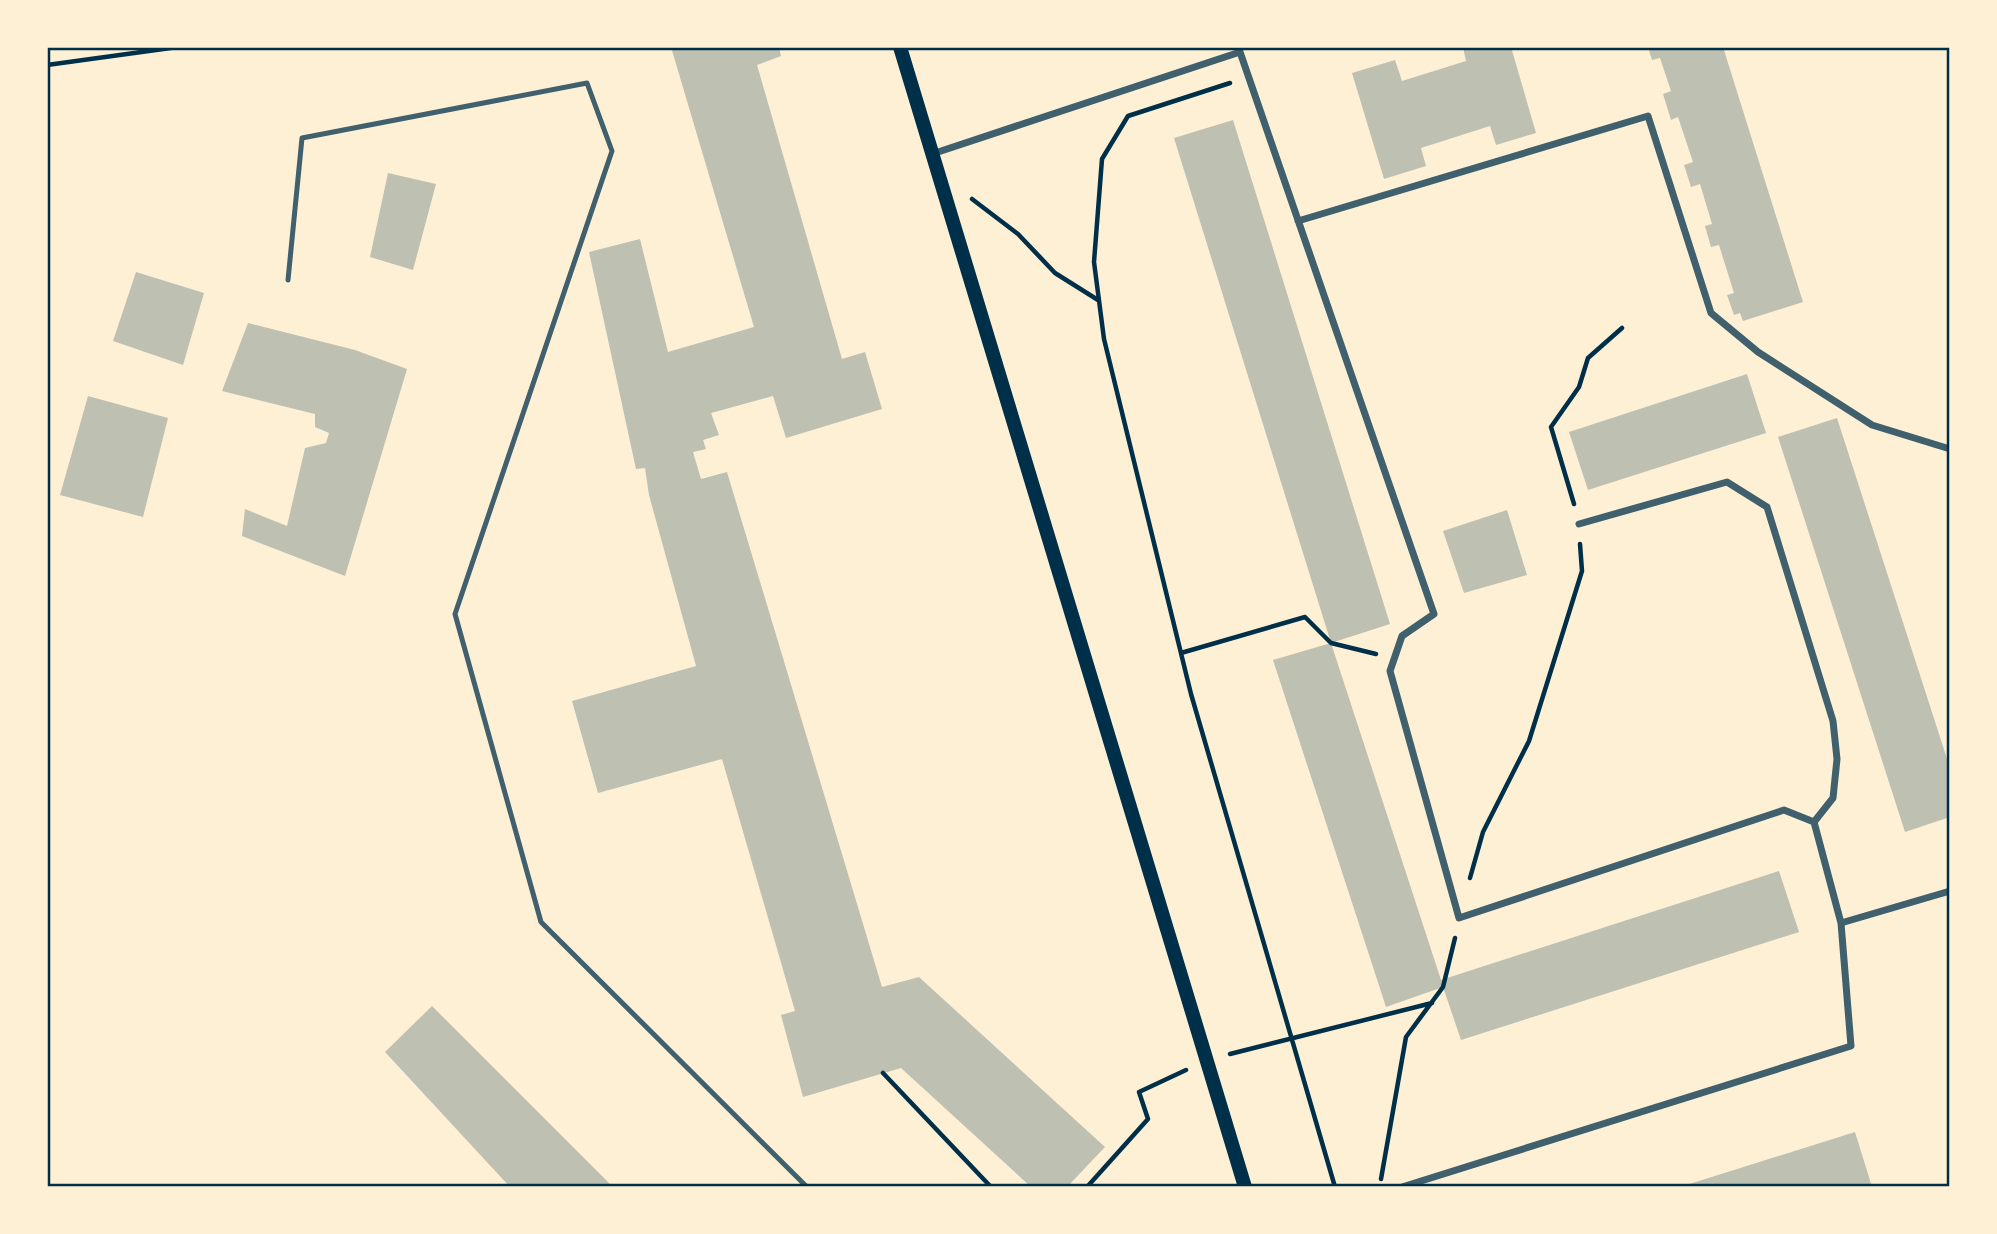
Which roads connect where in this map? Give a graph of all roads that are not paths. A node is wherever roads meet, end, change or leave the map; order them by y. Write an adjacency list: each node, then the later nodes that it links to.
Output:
1 (900, 47): 2 (main road)
2 (932, 153): 3 (street); 11 (main road)
3 (1298, 221): 5 (street); 7 (street)
4 (288, 280): 10 (lane)
5 (1950, 449)
6 (1579, 524): 7 (street)
7 (1814, 822): 9 (street)
8 (1950, 891): 9 (street)
9 (1841, 923): 12 (street)
10 (807, 1187)
11 (1245, 1187)
12 (1402, 1187)

